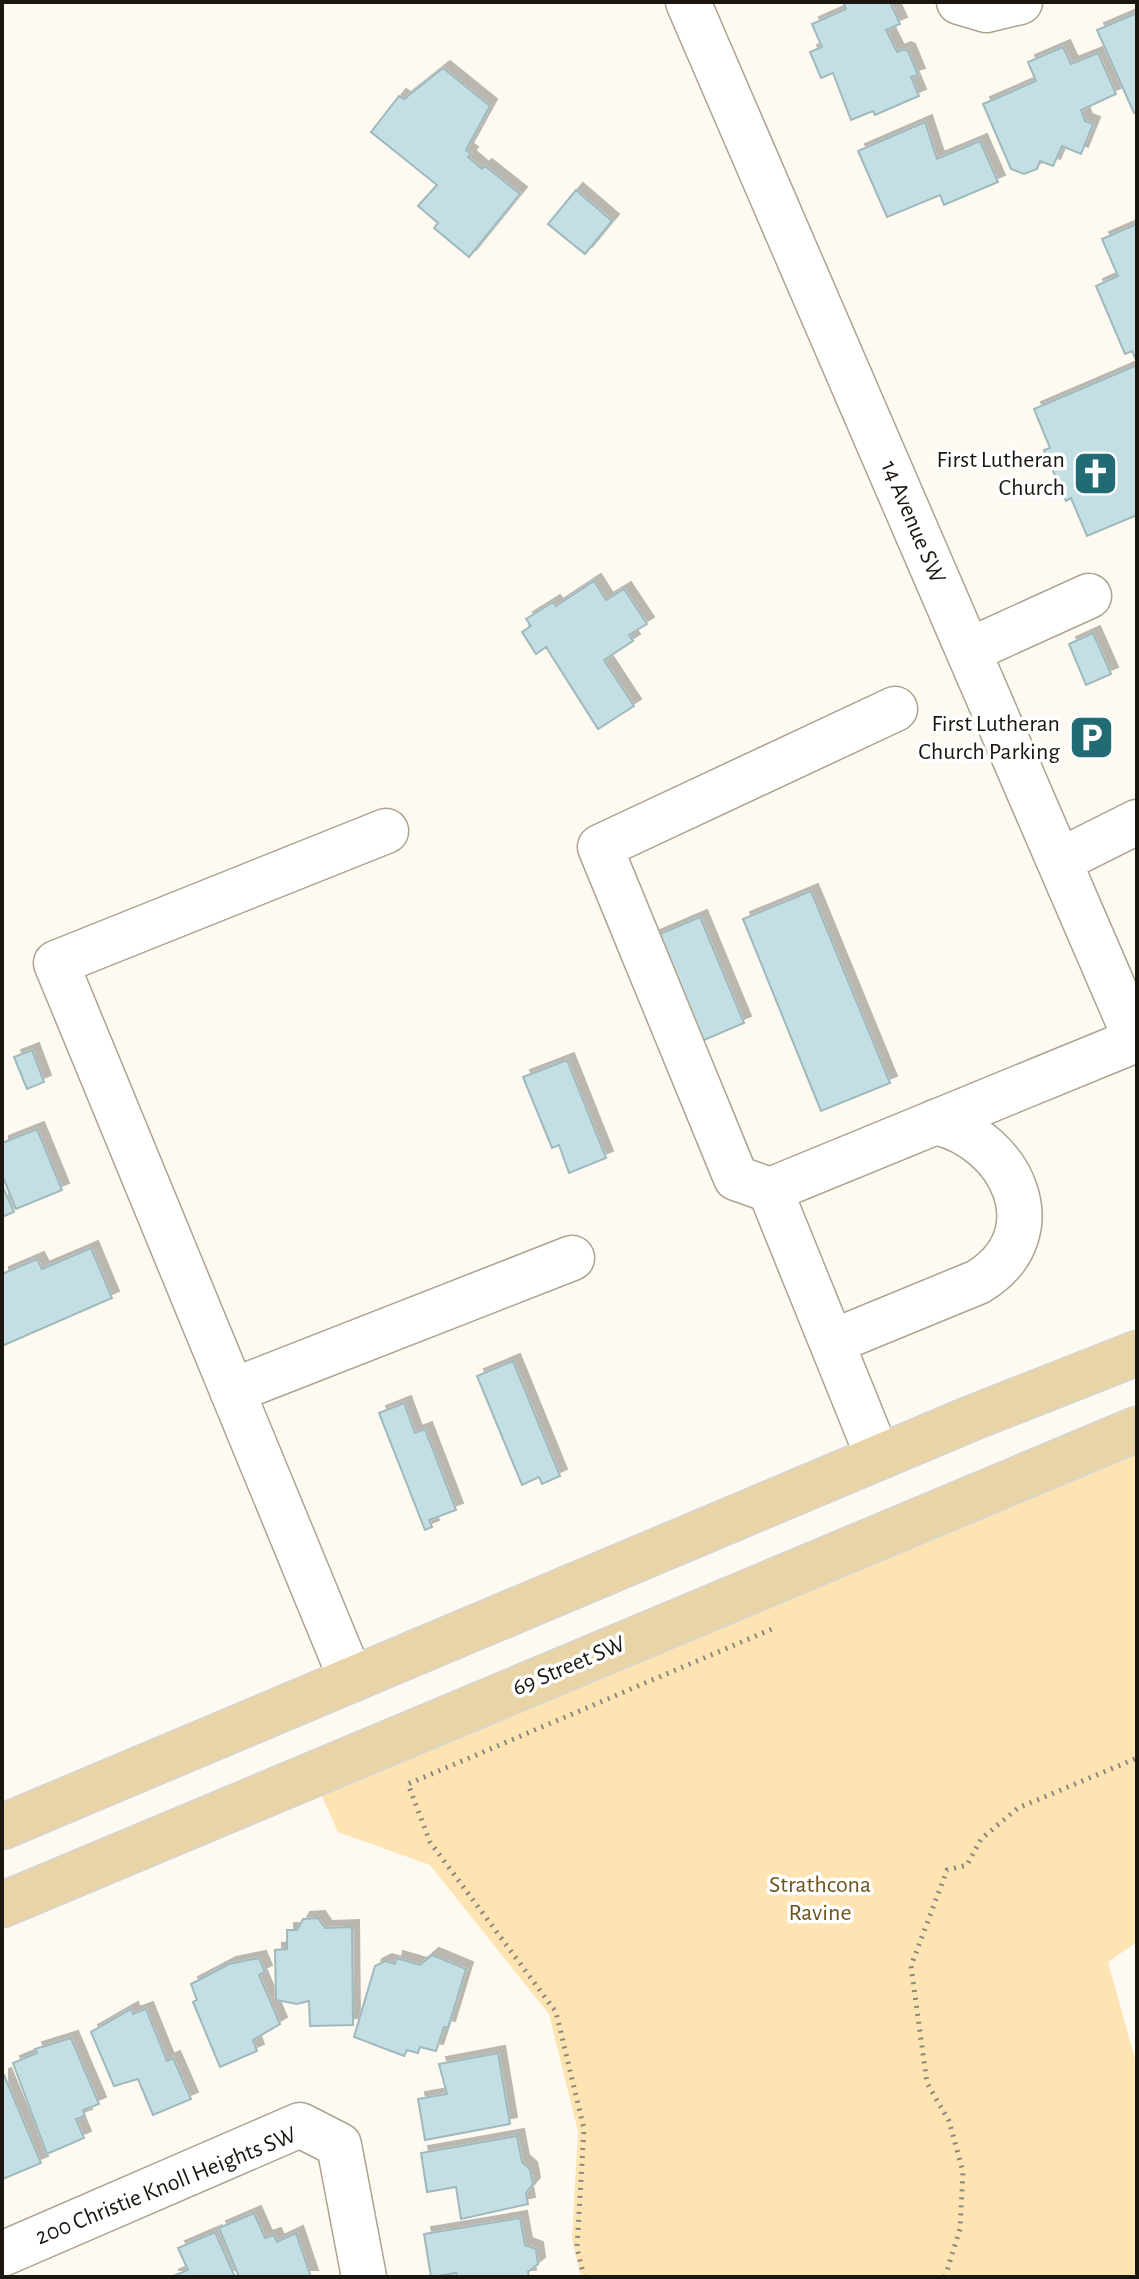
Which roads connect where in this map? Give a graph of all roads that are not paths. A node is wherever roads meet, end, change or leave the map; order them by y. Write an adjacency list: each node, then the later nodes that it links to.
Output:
1 (688, 2): 5 (street, 14 Avenue SW)
2 (959, 2): 3 (street)
3 (1020, 2)
4 (1089, 596): 5 (street)
5 (968, 651): 9 (street, 14 Avenue SW)
6 (895, 709): 12 (street)
7 (1137, 822): 9 (street)
8 (386, 831): 16 (street)
9 (1059, 861): 10 (street, 14 Avenue SW)
10 (1136, 1041): 11 (street)
11 (935, 1122): 12 (street); 14 (street)
12 (770, 1190): 14 (street)
13 (572, 1258): 16 (street)
14 (832, 1342): 18 (street)
15 (1137, 1353): 18 (main road)
16 (232, 1391): 19 (street)
17 (1137, 1429): 21 (main road, 69 Street SW)
18 (878, 1457): 19 (main road)
19 (351, 1679): 20 (main road)
20 (2, 1827)
21 (2, 1905)
22 (2, 2254): 23 (street, 200 Christie Knoll Heights SW)
23 (364, 2277)

